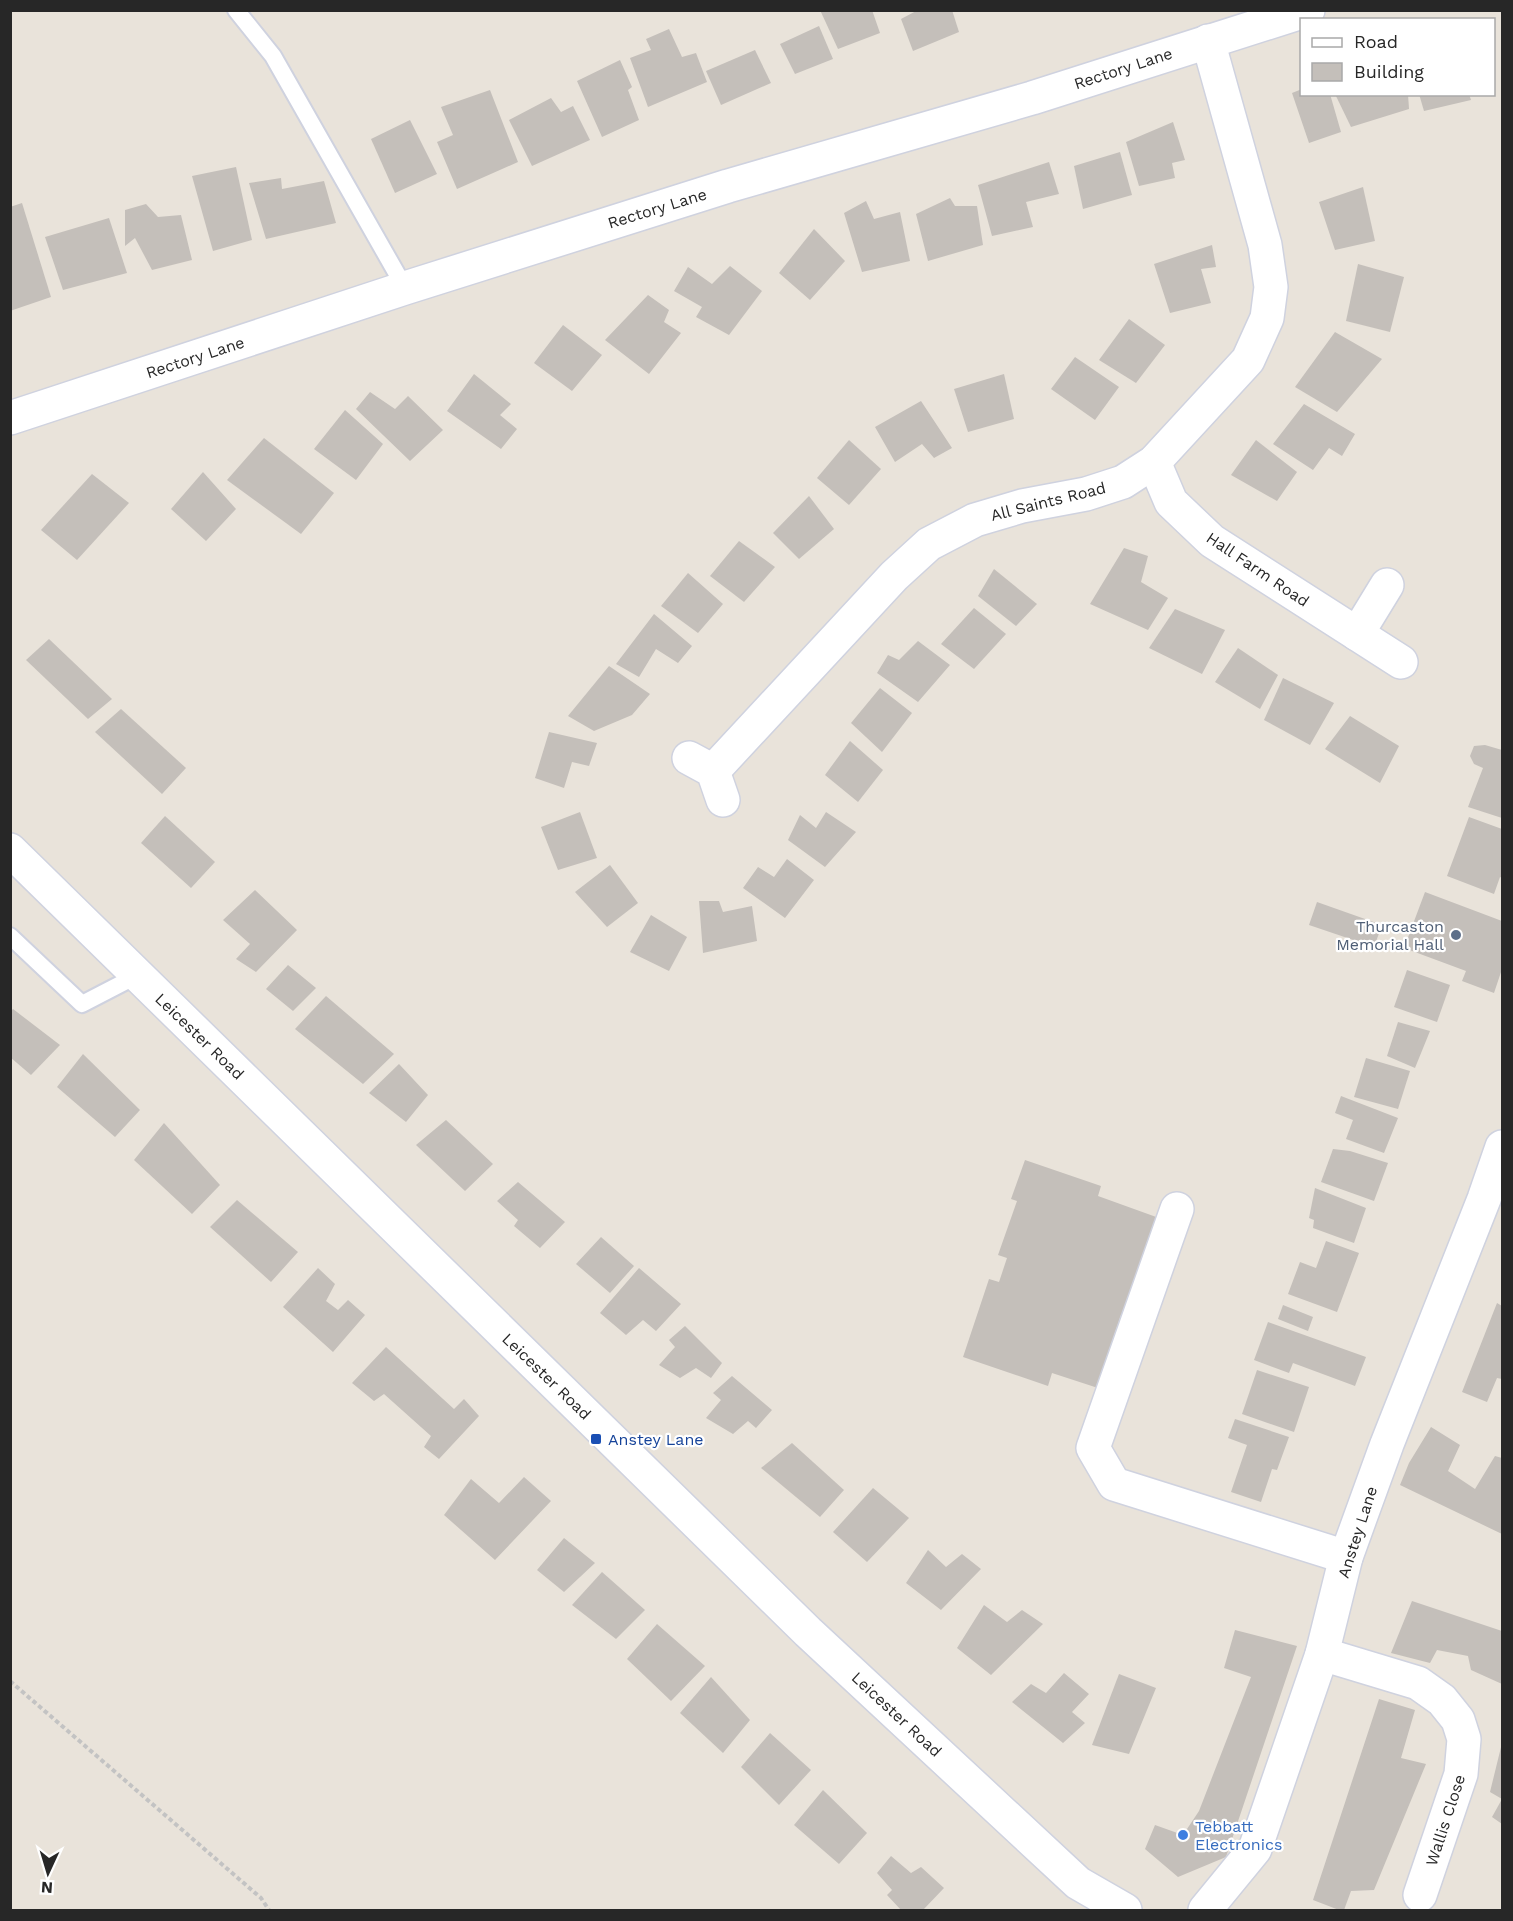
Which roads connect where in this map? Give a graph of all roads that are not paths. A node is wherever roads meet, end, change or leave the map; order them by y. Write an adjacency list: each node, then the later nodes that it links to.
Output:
1 (236, 10): 4 (lane)
2 (1308, 10): 3 (street, Rectory Lane)
3 (1208, 41): 4 (street, Rectory Lane); 6 (street, All Saints Road)
4 (405, 288): 5 (street, Rectory Lane)
5 (10, 418)
6 (1154, 462): 8 (street, Hall Farm Road); 10 (street, All Saints Road)
7 (1387, 585): 8 (street)
8 (1357, 634): 9 (street, Hall Farm Road)
9 (1401, 662)
10 (708, 777)
11 (10, 850): 13 (street, Leicester Road)
12 (10, 936): 13 (lane)
13 (138, 975): 20 (street, Leicester Road)
14 (1503, 1147): 15 (street, Anstey Lane)
15 (1493, 1202): 17 (street, Anstey Lane)
16 (1178, 1209): 17 (street)
17 (1346, 1557): 18 (street, Anstey Lane)
18 (1322, 1654): 19 (street, Wallis Close); 21 (street, Anstey Lane)
19 (1420, 1895)
20 (1125, 1911)
21 (1206, 1911)

